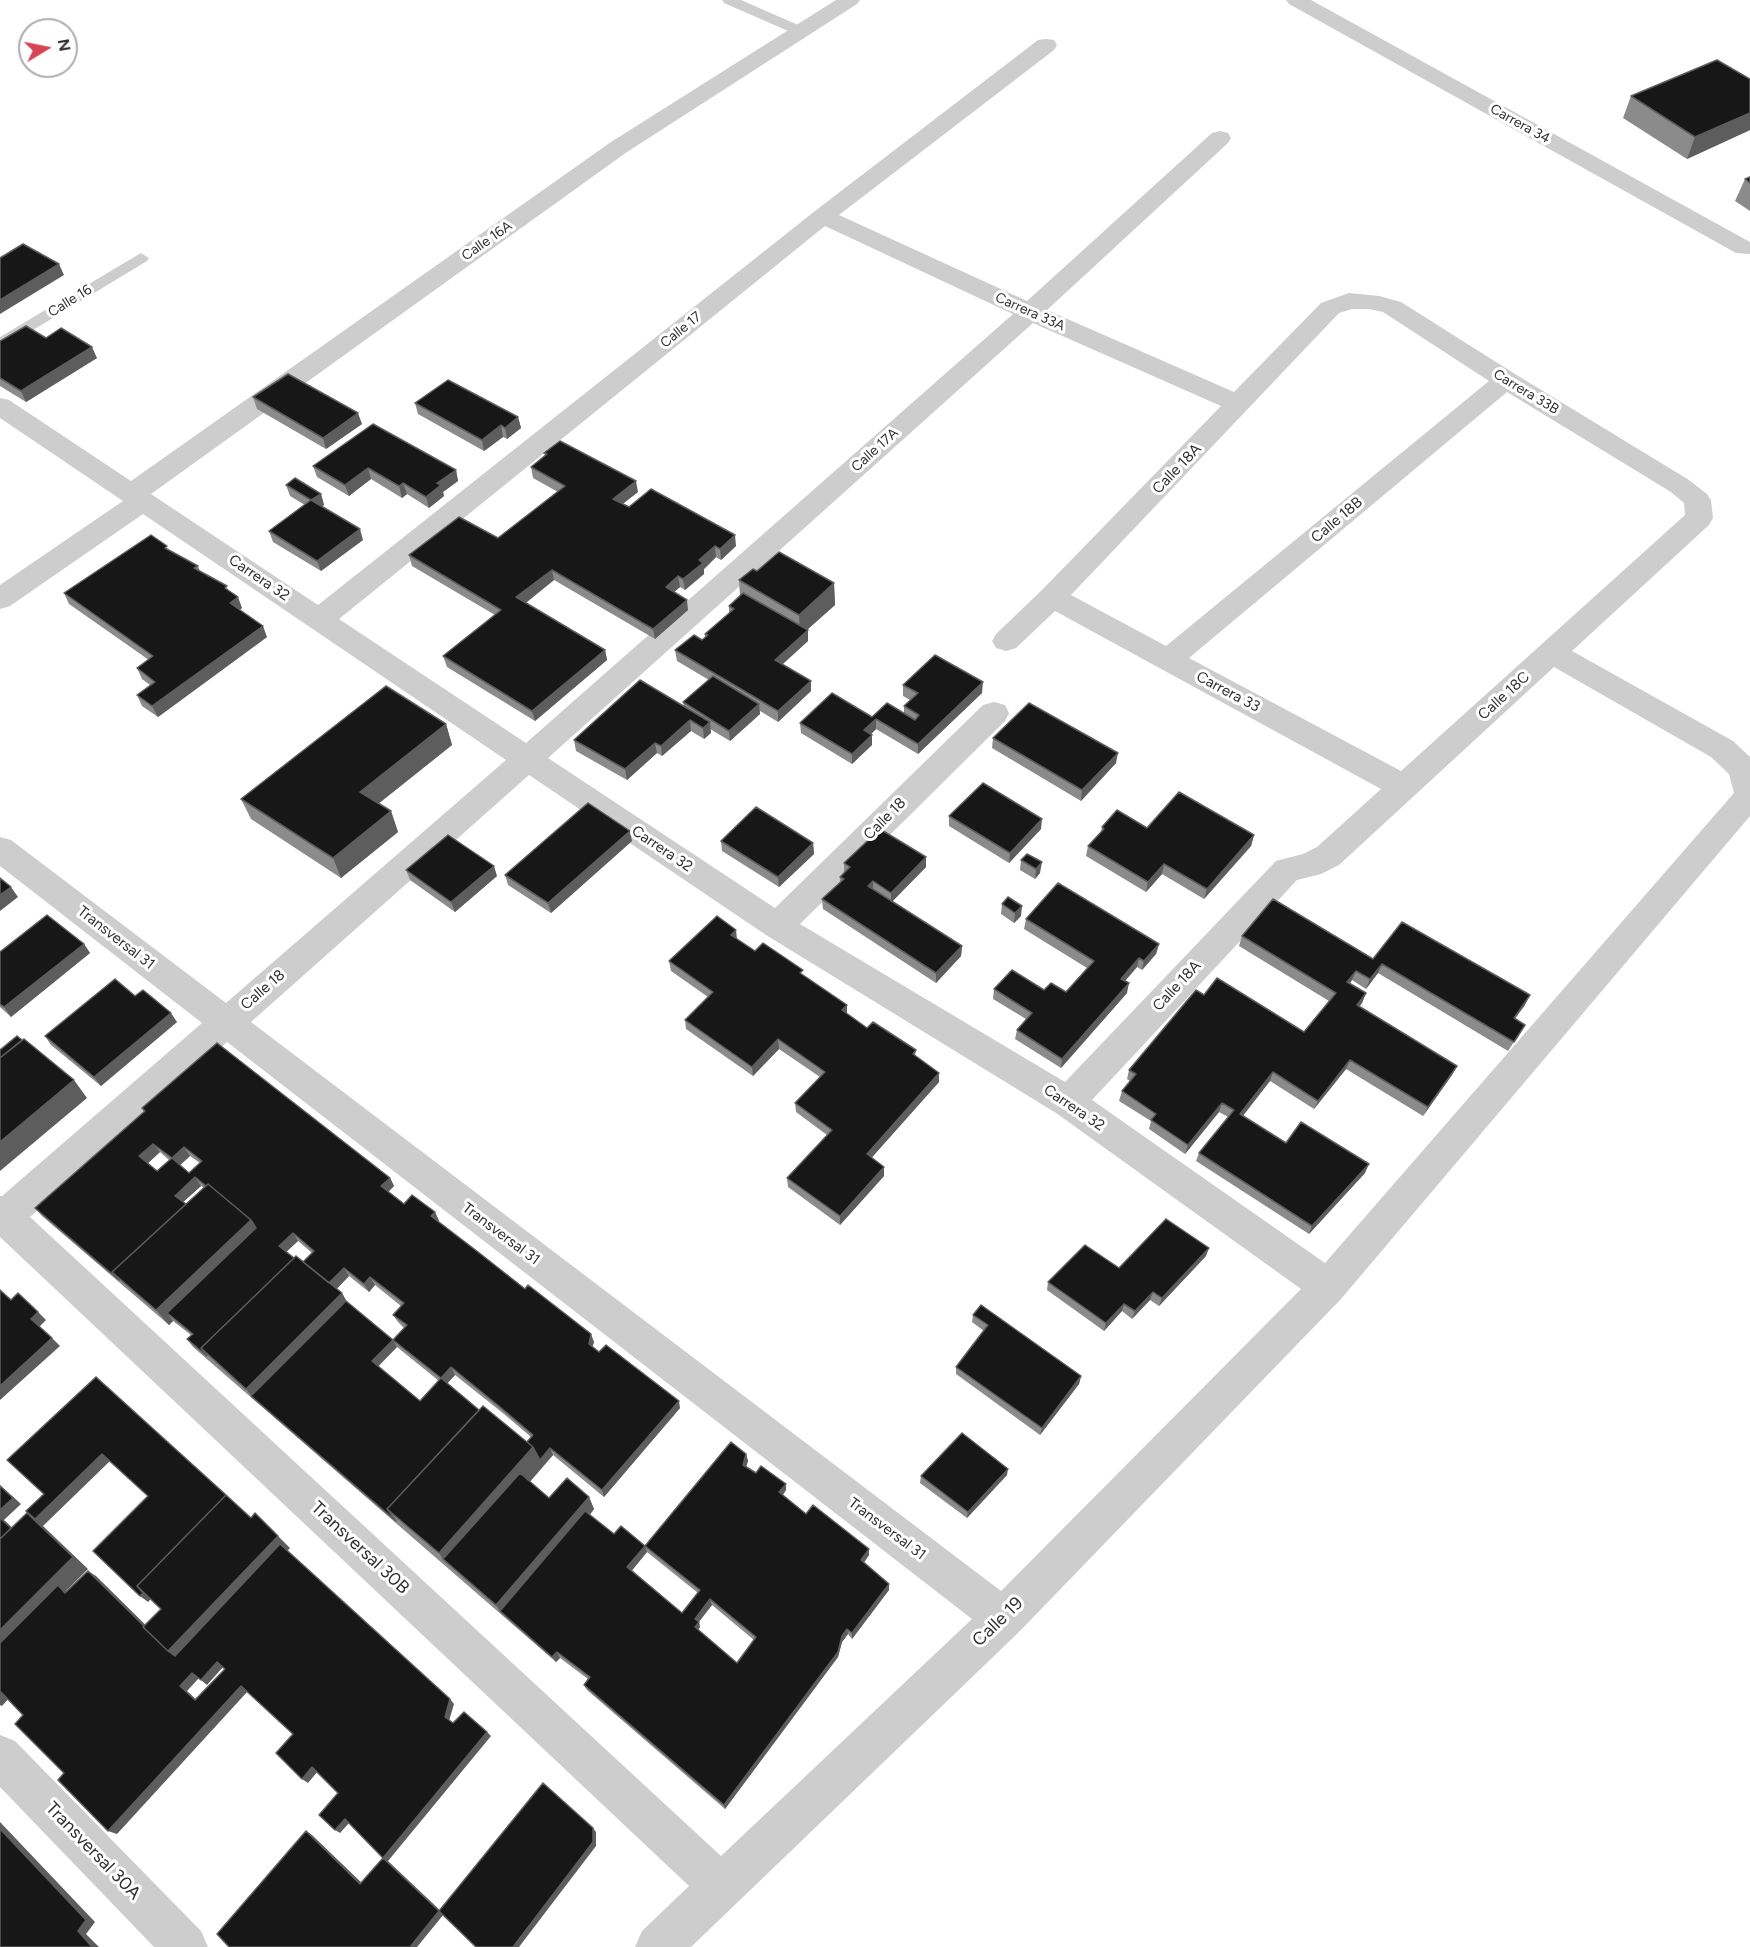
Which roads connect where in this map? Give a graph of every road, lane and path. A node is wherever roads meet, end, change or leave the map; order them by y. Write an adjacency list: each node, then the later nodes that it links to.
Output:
1 (729, 0): 4 (lane)
2 (850, 0): 4 (street, Calle 16A)
3 (1296, 0): 8 (street, Carrera 34)
4 (801, 31): 16 (street, Calle 16A)
5 (1046, 45): 7 (street, Calle 17)
6 (1220, 138): 11 (street, Calle 17A)
7 (823, 216): 11 (street, Carrera 33A); 20 (street, Calle 17)
8 (1744, 248)
9 (141, 258): 12 (lane, Calle 16)
10 (1349, 301): 13 (street, Carrera 33B); 14 (street, Calle 18A)
11 (1029, 312): 14 (street, Carrera 33A); 25 (street, Calle 17A)
12 (0, 345)
13 (1506, 380): 17 (street, Carrera 33B); 23 (street, Calle 18B)
14 (1239, 405): 18 (street, Calle 18A)
15 (0, 406): 16 (street, Carrera 32)
16 (138, 498): 19 (street, Calle 16A); 20 (street, Carrera 32)
17 (1697, 501): 22 (street, Calle 18C)
18 (1052, 597): 21 (street, Calle 18A); 23 (street, Carrera 33)
19 (0, 599)
20 (320, 619): 25 (street, Carrera 32)
21 (1006, 641)
22 (1552, 654): 26 (street, Calle 18C); 33 (street, Calle 19)
23 (1168, 660): 26 (street, Carrera 33)
24 (993, 713): 29 (street, Calle 18)
25 (527, 759): 29 (street, Carrera 32); 30 (street, Calle 18)
26 (1402, 786): 28 (street, Calle 18C)
27 (0, 849): 30 (street, Transversal 31)
28 (1287, 870): 31 (street, Calle 18A)
29 (777, 926): 31 (street, Carrera 32)
30 (226, 1023): 32 (street, Calle 18); 34 (street, Transversal 31)
31 (1068, 1102): 33 (street, Carrera 32)
32 (2, 1217): 36 (street, Transversal 30B)
33 (1328, 1287): 34 (street, Calle 19)
34 (1003, 1618): 36 (street, Calle 19)
35 (0, 1756): 37 (street, Transversal 30A)
36 (720, 1885): 38 (street, Calle 19)
37 (185, 1947)
38 (658, 1947)

